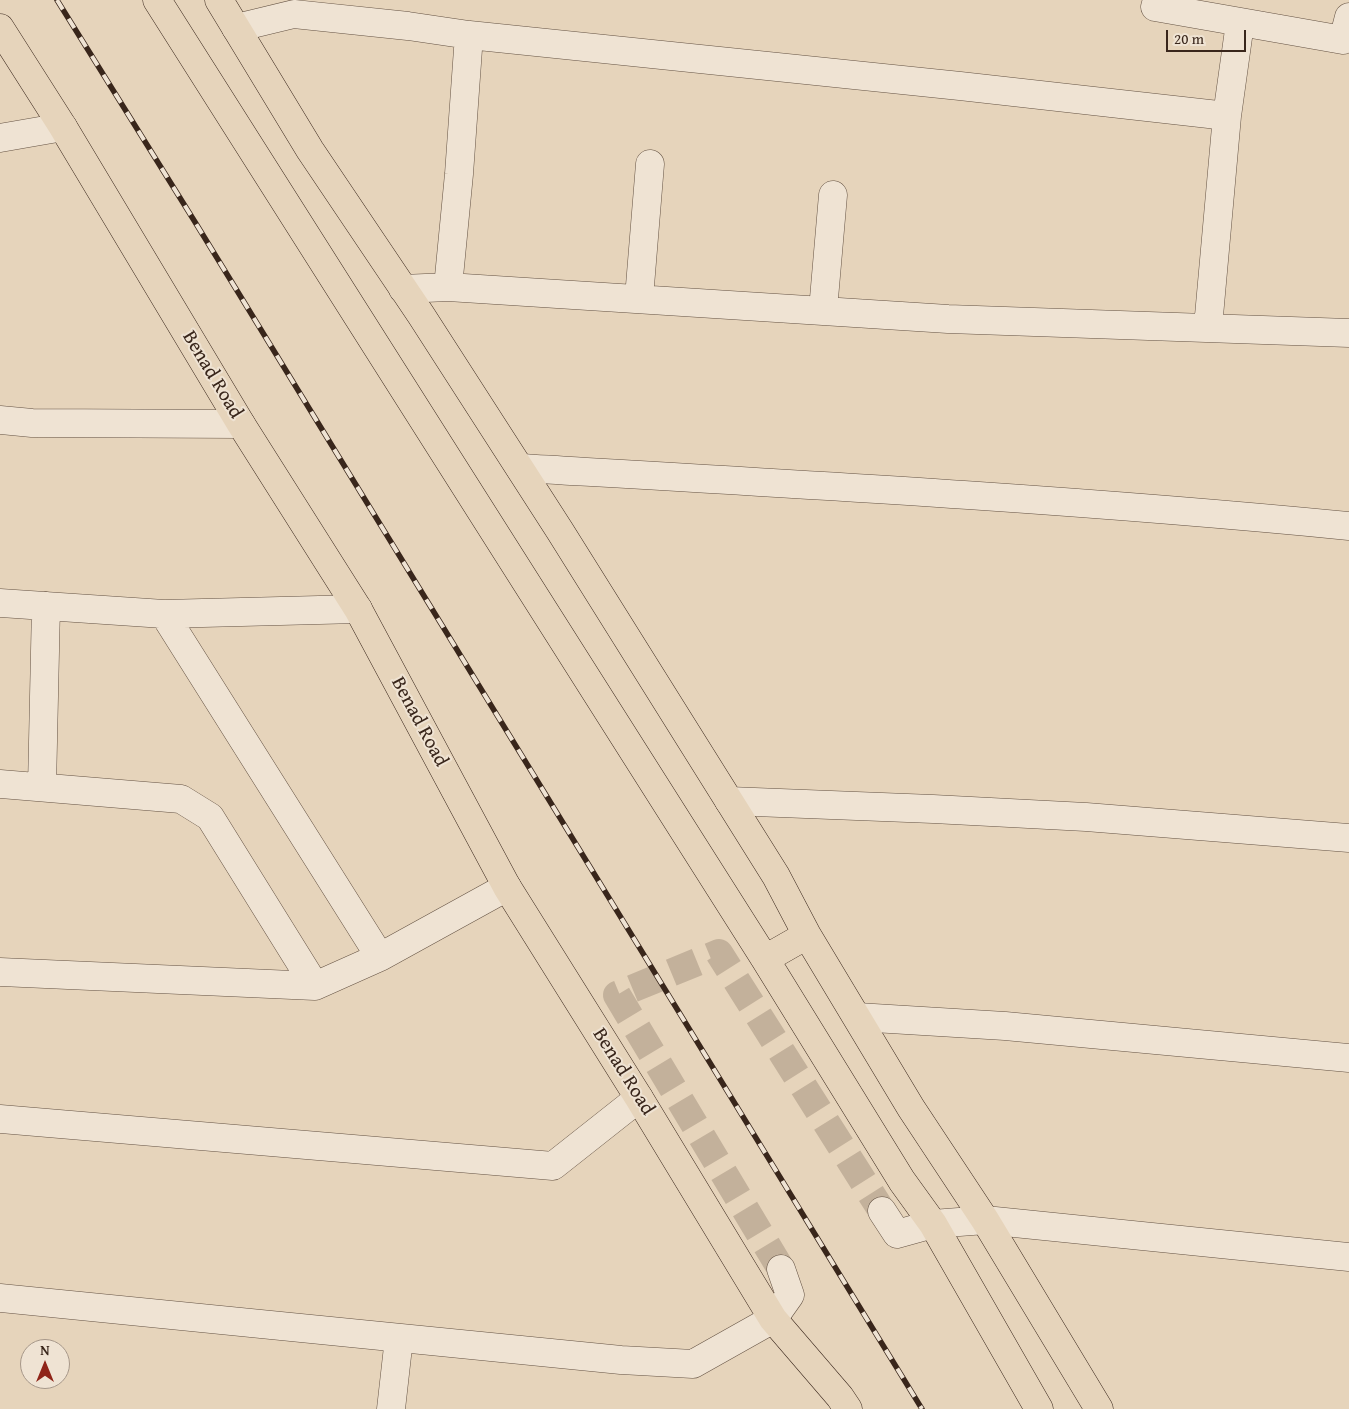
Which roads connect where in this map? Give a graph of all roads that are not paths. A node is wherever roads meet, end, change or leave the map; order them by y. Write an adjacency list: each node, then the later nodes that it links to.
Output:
1 (157, 0): 35 (main road)
2 (218, 0): 7 (main road)
3 (1157, 0): 5 (street)
4 (1349, 17): 5 (street)
5 (1240, 23): 9 (street)
6 (0, 28): 10 (main road, Benad Road)
7 (236, 28): 8 (street); 15 (main road)
8 (469, 35): 9 (street); 14 (street)
9 (1227, 116): 18 (street)
10 (64, 127): 11 (street); 21 (main road, Benad Road)
11 (0, 138)
12 (650, 164): 16 (street)
13 (833, 196): 17 (street)
14 (448, 287): 15 (street); 16 (street)
15 (403, 289): 22 (main road)
16 (639, 298): 17 (street)
17 (823, 310): 18 (street)
18 (1208, 327): 19 (street)
19 (1349, 333)
20 (0, 420): 21 (street)
21 (242, 424): 26 (main road, Benad Road)
22 (520, 468): 23 (street); 30 (main road)
23 (1349, 526)
24 (0, 603): 25 (street)
25 (46, 606): 27 (street); 29 (street)
26 (358, 609): 27 (street); 32 (main road, Benad Road)
27 (164, 614): 34 (street)
28 (0, 784): 29 (street)
29 (42, 788): 37 (street)
30 (729, 801): 31 (street); 33 (main road)
31 (1349, 838)
32 (507, 887): 34 (street); 40 (main road, Benad Road)
33 (807, 935): 35 (main road); 38 (main road)
34 (380, 957): 37 (street)
35 (765, 959): 44 (main road)
36 (0, 972): 37 (street)
37 (316, 986)
38 (857, 1017): 39 (street); 43 (main road)
39 (1349, 1058)
40 (639, 1098): 41 (street); 48 (main road, Benad Road)
41 (0, 1119)
42 (882, 1211): 44 (street)
43 (985, 1220): 44 (street); 45 (street); 53 (main road)
44 (933, 1224): 52 (main road)
45 (1349, 1257)
46 (781, 1269): 48 (street)
47 (0, 1298): 49 (street)
48 (773, 1319): 49 (street); 51 (main road, Benad Road)
49 (399, 1338): 50 (street)
50 (391, 1409)
51 (848, 1409)
52 (1039, 1409)
53 (1098, 1409)

